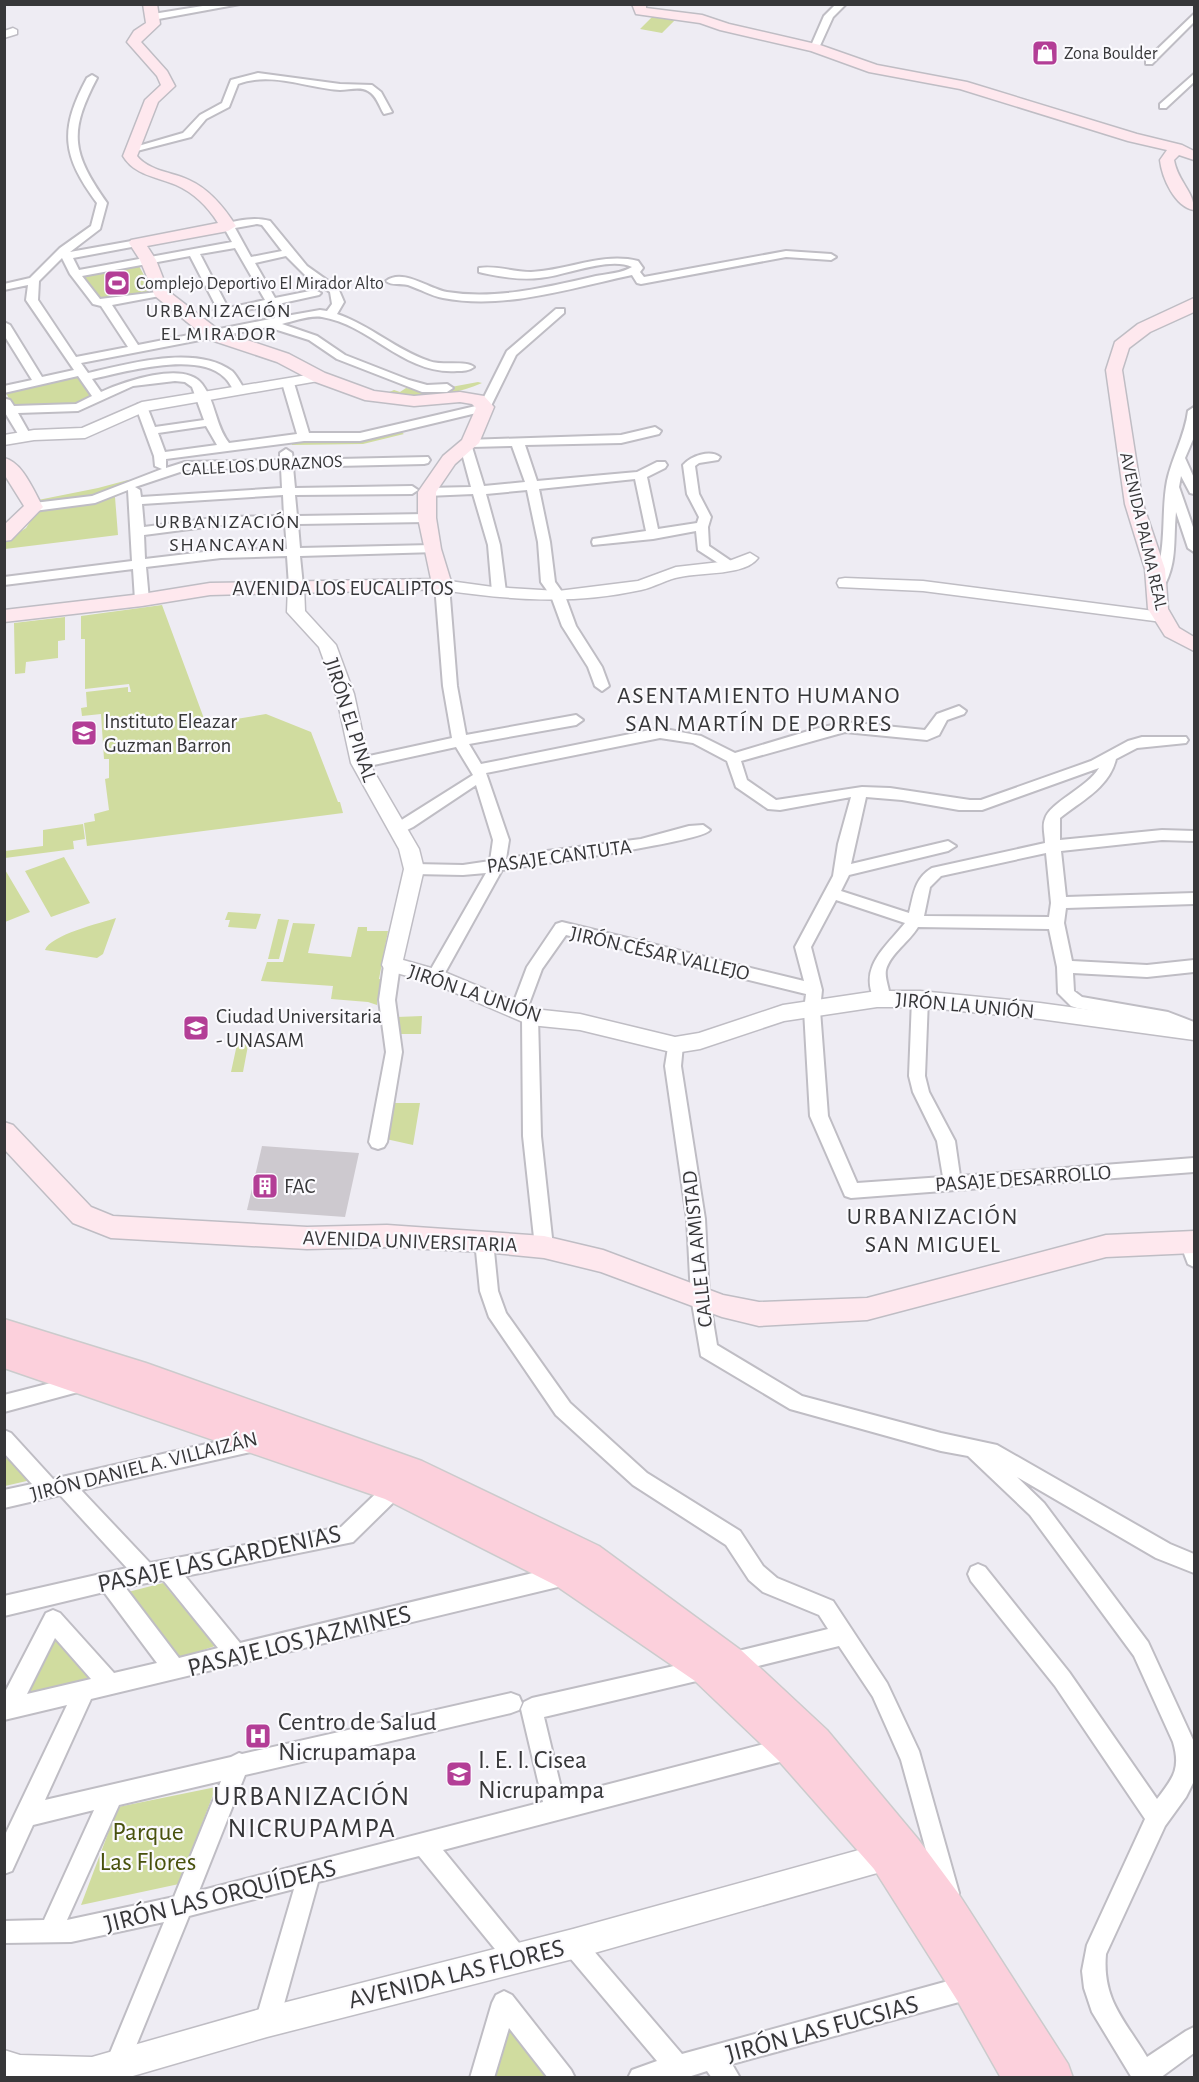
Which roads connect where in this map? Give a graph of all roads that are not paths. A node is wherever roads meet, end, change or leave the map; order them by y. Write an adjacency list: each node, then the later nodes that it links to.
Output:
1 (236, 4): 4 (street)
2 (639, 4): 6 (main road)
3 (842, 4): 6 (street)
4 (151, 11): 12 (main road)
5 (1194, 18): 7 (street)
6 (815, 48): 13 (main road)
7 (1149, 62)
8 (1194, 77): 10 (street)
9 (92, 78): 22 (street)
10 (1163, 106)
11 (387, 112): 12 (street)
12 (133, 148): 17 (main road)
13 (1178, 148): 14 (main road); 15 (main road); 16 (main road)
14 (1194, 151)
15 (1194, 156)
16 (1194, 206)
17 (228, 226): 18 (main road); 19 (street); 21 (street)
18 (137, 243): 22 (street); 24 (main road)
19 (238, 243): 20 (street); 25 (street)
20 (193, 252): 24 (street); 37 (street)
21 (286, 252): 25 (street); 39 (street)
22 (66, 253): 28 (street); 29 (street)
23 (831, 257): 27 (street)
24 (148, 260): 28 (street); 32 (main road)
25 (248, 261): 34 (street)
26 (483, 270): 27 (street)
27 (634, 271): 30 (street)
28 (75, 274): 35 (street)
29 (34, 280): 31 (street); 46 (street)
30 (392, 281)
31 (4, 286)
32 (161, 293): 35 (street); 40 (main road)
33 (315, 293): 34 (street)
34 (271, 300): 37 (street); 41 (street)
35 (105, 303): 45 (street)
36 (1194, 303): 106 (main road, AVENIDA PALMA REAL)
37 (224, 311): 40 (street)
38 (560, 311): 59 (street)
39 (330, 315): 41 (street); 47 (street)
40 (190, 319): 44 (main road)
41 (282, 320): 42 (street)
42 (267, 323): 44 (street); 52 (street)
43 (4, 325): 50 (street)
44 (214, 334): 45 (street); 49 (main road)
45 (134, 348): 46 (street)
46 (73, 361): 48 (street)
47 (468, 367)
48 (81, 375): 50 (street); 54 (street); 56 (street)
49 (319, 377): 51 (street); 59 (main road)
50 (39, 382): 53 (street)
51 (288, 382): 54 (street); 65 (street)
52 (447, 387)
53 (4, 390)
54 (238, 390): 55 (street)
55 (203, 396): 56 (street); 58 (street); 61 (street)
56 (98, 397): 57 (street)
57 (7, 405): 64 (street)
58 (142, 407): 62 (street); 64 (street)
59 (485, 407): 65 (street); 69 (main road)
60 (1194, 416): 73 (street)
61 (212, 422): 62 (street); 70 (street)
62 (150, 431): 71 (street)
63 (655, 431): 68 (street)
64 (25, 436): 67 (street)
65 (304, 437): 66 (street)
66 (283, 439): 70 (street); 75 (street, JIRÓN EL PINAL)
67 (4, 440)
68 (517, 441): 69 (street); 82 (street)
69 (468, 444): 85 (main road); 86 (street)
70 (226, 448): 71 (street)
71 (160, 456): 78 (street)
72 (714, 457): 91 (street)
73 (1179, 458): 81 (street); 84 (street)
74 (424, 460): 75 (street, CALLE LOS DURAZNOS)
75 (287, 462): 78 (street, CALLE LOS DURAZNOS); 83 (street, JIRÓN EL PINAL)
76 (4, 463): 88 (main road)
77 (661, 465): 79 (street)
78 (163, 473): 80 (street, CALLE LOS DURAZNOS)
79 (640, 475): 82 (street); 93 (street)
80 (133, 483): 87 (street); 88 (street, CALLE LOS DURAZNOS)
81 (1173, 483): 96 (street); 106 (street)
82 (531, 485): 86 (street); 108 (street)
83 (290, 490): 85 (street); 87 (street); 90 (street, JIRÓN EL PINAL)
84 (1194, 490)
85 (419, 491): 86 (street); 89 (main road)
86 (478, 491): 107 (street)
87 (136, 501): 92 (street)
88 (34, 507): 94 (main road)
89 (427, 518): 90 (street); 97 (main road)
90 (292, 519): 92 (street); 98 (street, JIRÓN EL PINAL)
91 (702, 526): 93 (street); 101 (street)
92 (138, 532): 100 (street)
93 (653, 535): 95 (street)
94 (4, 536)
95 (598, 542)
96 (1194, 548)
97 (432, 549): 98 (street); 104 (main road)
98 (295, 553): 100 (street); 105 (street, JIRÓN EL PINAL)
99 (750, 558): 101 (street, AVENIDA LOS EUCALIPTOS)
100 (137, 566): 102 (street); 109 (street)
101 (729, 566): 108 (street, AVENIDA LOS EUCALIPTOS)
102 (4, 581)
103 (845, 583): 111 (street)
104 (442, 585): 105 (main road, AVENIDA LOS EUCALIPTOS); 107 (street, AVENIDA LOS EUCALIPTOS); 117 (street)
105 (296, 586): 109 (main road, AVENIDA LOS EUCALIPTOS); 120 (street, JIRÓN EL PINAL)
106 (1156, 591): 111 (main road, AVENIDA PALMA REAL)
107 (499, 592): 108 (street, AVENIDA LOS EUCALIPTOS)
108 (558, 596): 113 (street)
109 (142, 600): 110 (main road, AVENIDA LOS EUCALIPTOS)
110 (4, 616)
111 (1162, 617): 112 (main road, AVENIDA PALMA REAL)
112 (1194, 645)
113 (602, 686)
114 (958, 711): 118 (street)
115 (576, 720): 117 (street)
116 (1181, 740): 119 (street)
117 (460, 741): 120 (street); 121 (street)
118 (733, 758): 121 (street); 122 (street)
119 (1109, 759): 122 (street); 127 (street)
120 (360, 763): 123 (street, JIRÓN EL PINAL)
121 (478, 773): 123 (street); 128 (street)
122 (860, 792): 130 (street)
123 (397, 830): 129 (street, JIRÓN EL PINAL)
124 (703, 830): 128 (street, PASAJE CANTUTA)
125 (1194, 836): 127 (street)
126 (948, 846): 130 (street)
127 (1054, 846): 133 (street); 134 (street)
128 (497, 866): 129 (street, PASAJE CANTUTA); 139 (street)
129 (414, 869): 136 (street)
130 (842, 872): 131 (street)
131 (831, 893): 134 (street); 142 (street)
132 (1194, 898): 133 (street)
133 (1059, 903): 135 (street)
134 (915, 920): 135 (street); 140 (street)
135 (1056, 923): 138 (street)
136 (392, 965): 139 (street, JIRÓN LA UNIÓN); 147 (street)
137 (1194, 966): 138 (street)
138 (1065, 967): 144 (street)
139 (435, 976): 143 (street, JIRÓN LA UNIÓN)
140 (882, 999): 141 (street, JIRÓN LA UNIÓN); 142 (street, JIRÓN LA UNIÓN)
141 (920, 999): 144 (street, JIRÓN LA UNIÓN); 149 (street)
142 (813, 1000): 143 (street, JIRÓN CÉSAR VALLEJO); 145 (street, JIRÓN LA UNIÓN); 149 (street, PASAJE DESARROLLO)
143 (524, 1014): 145 (street, JIRÓN LA UNIÓN); 151 (street, JIRÓN CÉSAR VALLEJO)
144 (1194, 1030)
145 (675, 1045): 153 (street, CALLE LA AMISTAD)
146 (4, 1132): 150 (main road, AVENIDA UNIVERSITARIA)
147 (378, 1142)
148 (1194, 1166): 149 (street, PASAJE DESARROLLO)
149 (953, 1184)
150 (484, 1241): 151 (main road, AVENIDA UNIVERSITARIA); 171 (street)
151 (544, 1247): 153 (main road, AVENIDA UNIVERSITARIA)
152 (1193, 1248): 153 (main road, AVENIDA UNIVERSITARIA)
153 (700, 1297): 160 (street, CALLE LA AMISTAD)
154 (4, 1332): 156 (main road)
155 (4, 1354): 156 (main road)
156 (96, 1373): 157 (street); 158 (main road)
157 (4, 1404)
158 (271, 1432): 161 (main road); 162 (street, JIRÓN DANIEL A. VILLAIZÁN)
159 (4, 1439): 162 (street)
160 (972, 1448): 164 (street); 184 (street)
161 (403, 1479): 165 (main road); 166 (street, PASAJE LAS GARDENIAS)
162 (58, 1488): 163 (street, JIRÓN DANIEL A. VILLAIZÁN); 167 (street)
163 (4, 1499)
164 (1194, 1563)
165 (577, 1566): 172 (street, PASAJE LOS JAZMINES); 173 (main road)
166 (168, 1571): 167 (street, PASAJE LAS GARDENIAS); 172 (street)
167 (147, 1574): 169 (street, PASAJE LAS GARDENIAS)
168 (978, 1574): 184 (street)
169 (108, 1581): 170 (street, PASAJE LAS GARDENIAS); 174 (street)
170 (4, 1606)
171 (844, 1635): 173 (street); 189 (street)
172 (237, 1655): 174 (street, PASAJE LOS JAZMINES)
173 (719, 1666): 179 (main road); 182 (street)
174 (175, 1670): 175 (street, PASAJE LOS JAZMINES)
175 (110, 1685): 176 (street, PASAJE LOS JAZMINES); 178 (street)
176 (84, 1692): 178 (street, PASAJE LOS JAZMINES); 183 (street)
177 (511, 1703): 180 (street)
178 (6, 1710)
179 (803, 1745): 182 (street, JIRÓN LAS ORQUÍDEAS); 186 (main road)
180 (239, 1764): 181 (street); 190 (street)
181 (112, 1796): 183 (street); 192 (street)
182 (555, 1808): 185 (street, JIRÓN LAS ORQUÍDEAS)
183 (27, 1815): 187 (street)
184 (1157, 1818): 202 (street)
185 (425, 1845): 188 (street, JIRÓN LAS ORQUÍDEAS); 194 (street)
186 (896, 1854): 189 (main road); 193 (street, AVENIDA LAS FLORES)
187 (4, 1863)
188 (309, 1874): 190 (street, JIRÓN LAS ORQUÍDEAS); 196 (street)
189 (939, 1903): 195 (main road); 208 (main road)
190 (180, 1907): 192 (street, JIRÓN LAS ORQUÍDEAS); 201 (street)
191 (4, 1932): 192 (street, JIRÓN LAS ORQUÍDEAS)
192 (50, 1932)
193 (573, 1944): 194 (street, AVENIDA LAS FLORES); 200 (street)
194 (516, 1957): 196 (street, AVENIDA LAS FLORES)
195 (970, 1987): 198 (street, JIRÓN LAS FUCSIAS); 207 (main road)
196 (267, 2022): 201 (street, AVENIDA LAS FLORES)
197 (1194, 2039): 202 (street)
198 (711, 2058): 200 (street, JIRÓN LAS FUCSIAS); 206 (street)
199 (4, 2065): 201 (street, AVENIDA LAS FLORES)
200 (677, 2067): 205 (street, JIRÓN LAS FUCSIAS)
201 (95, 2072)
202 (1145, 2076)
203 (482, 2078): 204 (street)
204 (563, 2078)
205 (640, 2078)
206 (728, 2078)
207 (1023, 2078)
208 (1054, 2078)

